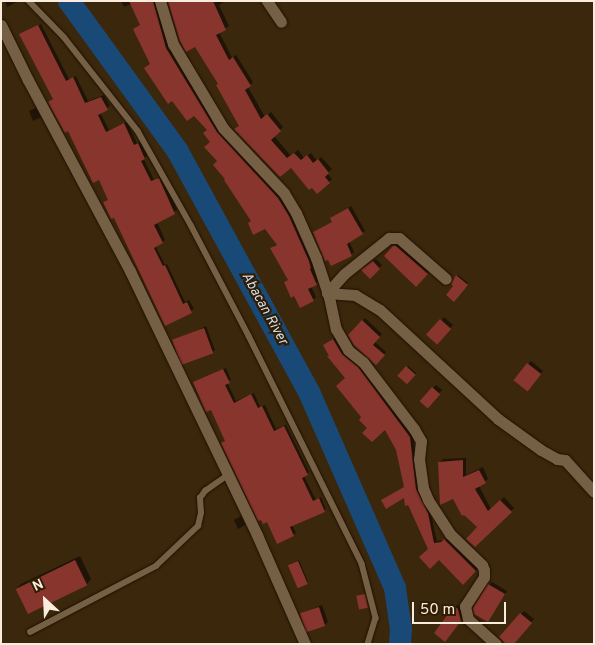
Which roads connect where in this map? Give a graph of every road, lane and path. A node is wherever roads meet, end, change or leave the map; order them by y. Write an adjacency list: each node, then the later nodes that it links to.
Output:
1 (29, 1): 12 (lane)
2 (160, 1): 7 (street)
3 (267, 1): 4 (street)
4 (281, 22)
5 (1, 25): 8 (street)
6 (446, 278): 7 (street)
7 (327, 293): 9 (street); 13 (street)
8 (228, 475): 10 (lane); 11 (street)
9 (594, 492)
10 (30, 632)
11 (305, 644)
12 (368, 644)
13 (496, 644)

